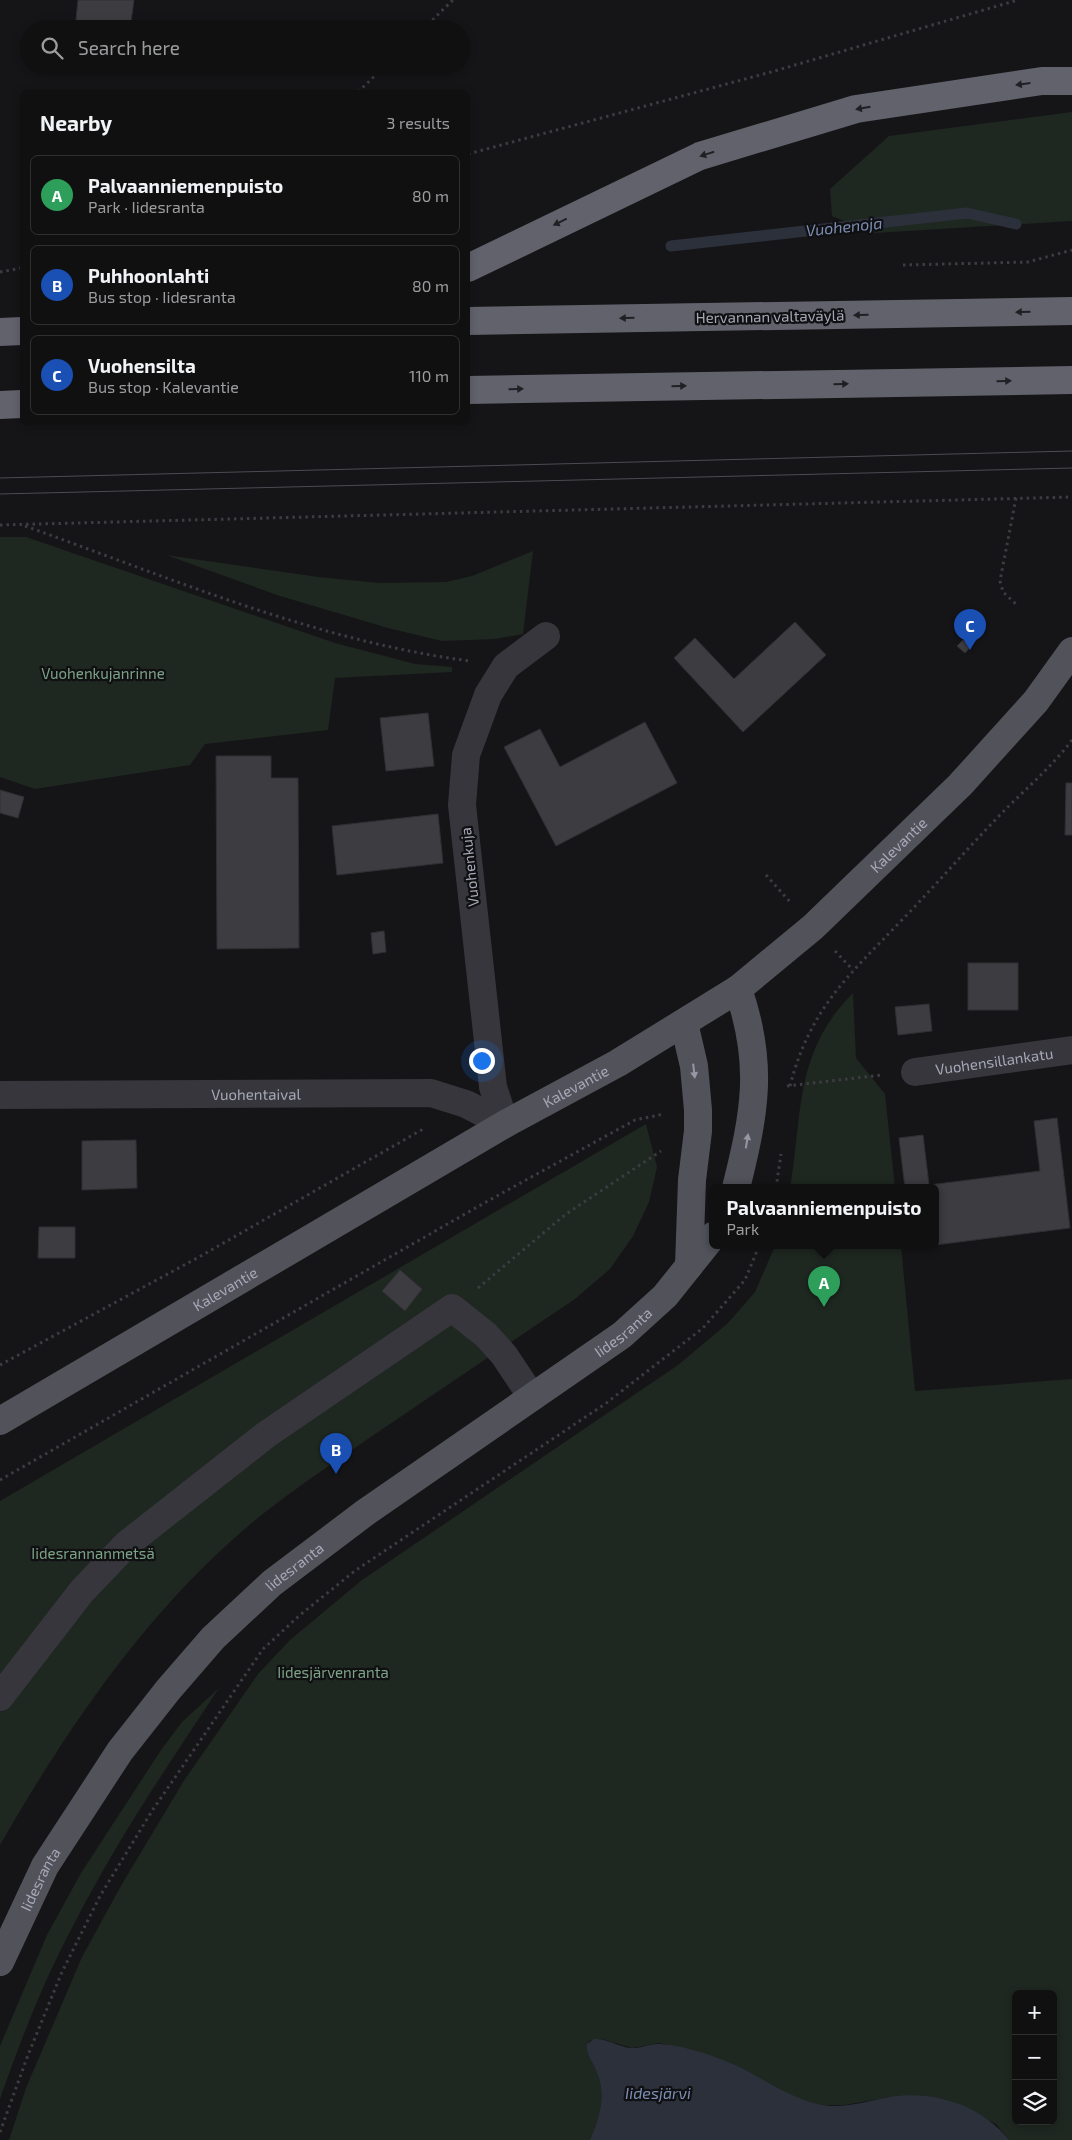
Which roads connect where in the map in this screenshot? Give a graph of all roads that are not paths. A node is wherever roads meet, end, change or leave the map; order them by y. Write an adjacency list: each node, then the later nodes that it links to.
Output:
1 (1072, 81): 2 (highway, one-way to 2)
2 (470, 267)
3 (1072, 311): 4 (highway, Hervannan valtaväylä, one-way to 4)
4 (470, 321)
5 (20, 331): 6 (highway)
6 (0, 332)
7 (1072, 380): 8 (highway, one-way to 7)
8 (470, 390)
9 (20, 404): 10 (highway)
10 (0, 405)
11 (546, 636): 18 (street, Vuohenkuja)
12 (1072, 652): 13 (main road, Kalevantie)
13 (738, 989): 14 (main road, Kalevantie); 19 (main road, one-way to 13)
14 (684, 1023): 18 (main road, Kalevantie); 21 (main road, one-way to 21)
15 (1072, 1050): 16 (street, Vuohensillankatu)
16 (915, 1072)
17 (0, 1095): 18 (street, Vuohentaival)
18 (505, 1124): 23 (main road, Kalevantie)
19 (737, 1184)
20 (709, 1241): 21 (main road, Iidesranta)
21 (689, 1266): 22 (main road, Iidesranta)
22 (532, 1397): 24 (street); 25 (main road, Iidesranta)
23 (0, 1421)
24 (0, 1697)
25 (0, 1962)

